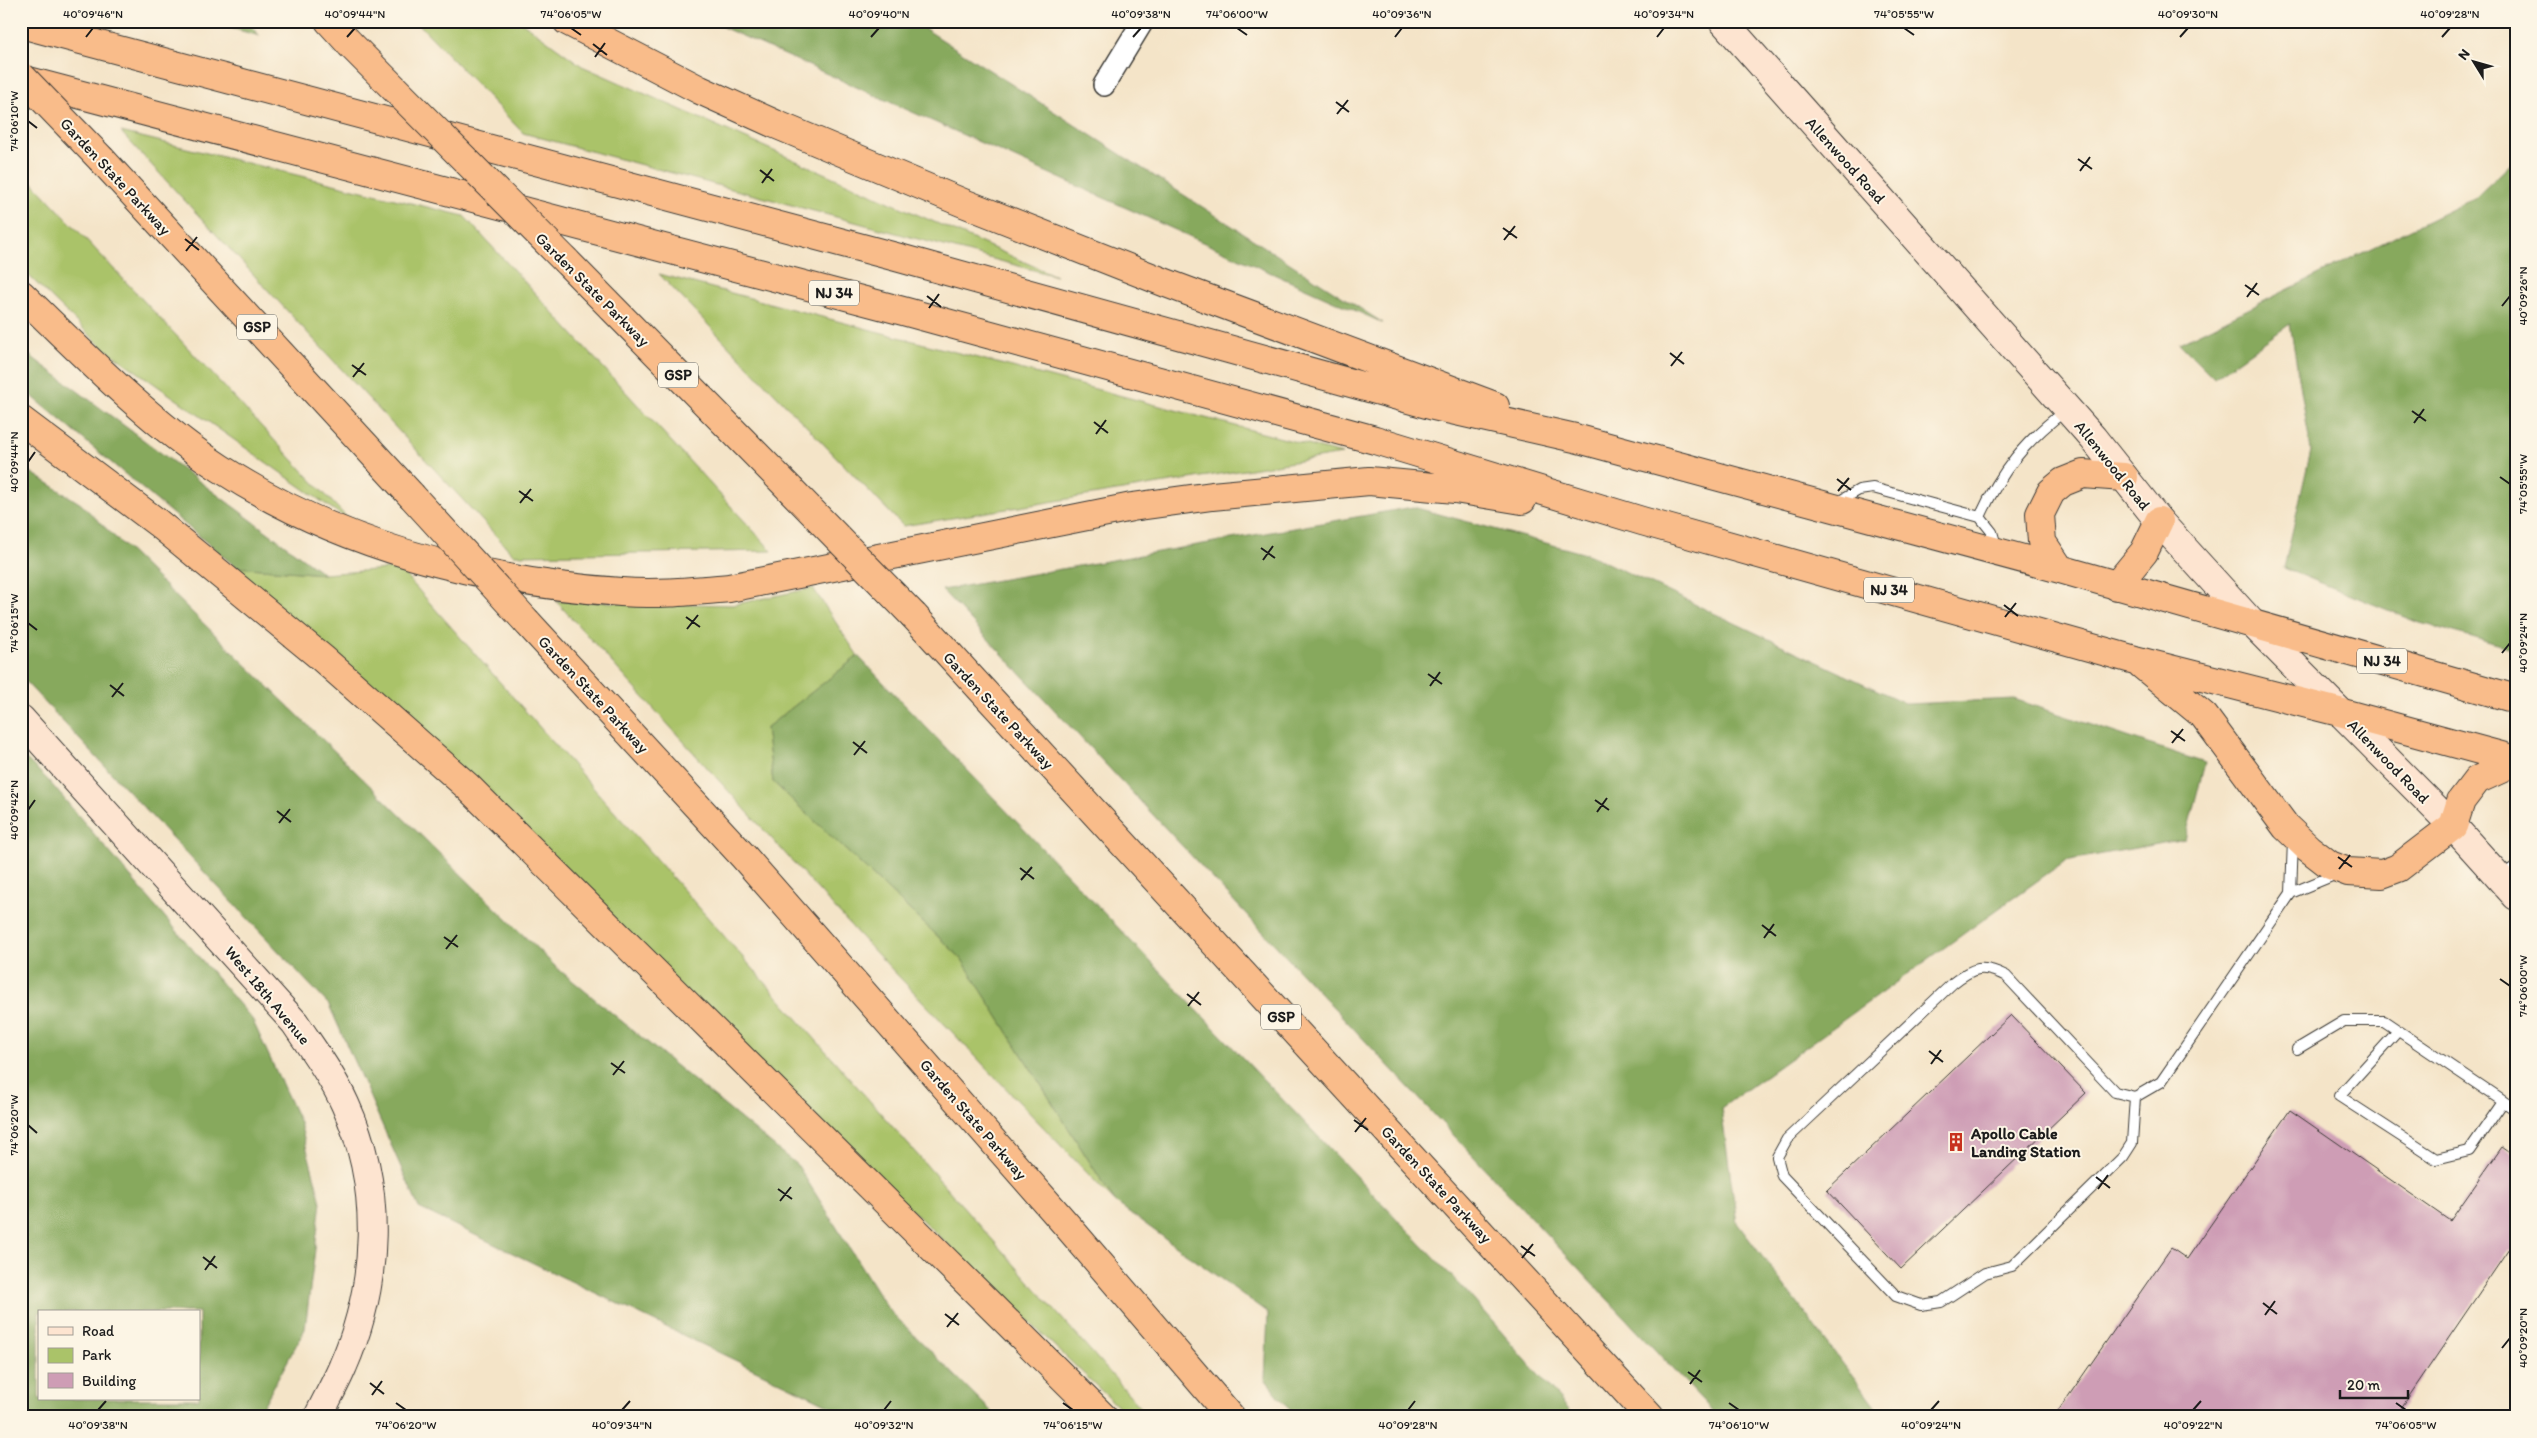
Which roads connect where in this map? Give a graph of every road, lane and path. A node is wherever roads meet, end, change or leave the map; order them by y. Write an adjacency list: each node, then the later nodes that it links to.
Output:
1 (329, 21): 39 (highway, Garden State Parkway / GSP, bridge)
2 (567, 21): 11 (highway)
3 (1143, 21): 7 (street)
4 (1723, 21): 9 (street, Allenwood Road)
5 (21, 24): 11 (highway)
6 (21, 77): 15 (highway, NJ 34); 38 (highway, Garden State Parkway / GSP, bridge)
7 (1104, 85)
8 (21, 294): 15 (highway)
9 (2067, 409): 12 (street, Allenwood Road); 14 (lane)
10 (21, 420): 37 (highway)
11 (1575, 438): 13 (highway)
12 (2124, 477): 16 (street, Allenwood Road); 18 (highway)
13 (1831, 507): 14 (lane); 17 (highway)
14 (1980, 517): 17 (lane)
15 (1642, 521): 21 (highway, NJ 34)
16 (2160, 522): 19 (highway); 20 (street, Allenwood Road)
17 (1997, 552): 18 (highway)
18 (2060, 569): 19 (highway)
19 (2116, 586): 20 (highway)
20 (2250, 621): 22 (highway, NJ 34); 23 (street, Allenwood Road)
21 (2134, 660): 23 (highway, NJ 34); 27 (highway)
22 (2516, 698)
23 (2342, 713): 25 (highway, NJ 34); 26 (street, Allenwood Road)
24 (21, 719): 36 (street, West 18th Avenue)
25 (2516, 761): 26 (highway)
26 (2453, 826): 28 (highway); 29 (street, Allenwood Road)
27 (2294, 834): 28 (highway); 30 (lane)
28 (2344, 871): 30 (lane)
29 (2510, 880)
30 (2291, 893): 33 (lane)
31 (2398, 1031): 32 (lane); 34 (lane); 34 (lane)
32 (2297, 1049)
33 (2135, 1097): 33 (lane)
34 (2503, 1102): 35 (lane)
35 (2516, 1110)
36 (318, 1417)
37 (1103, 1417)
38 (1231, 1417)
39 (1650, 1417)

